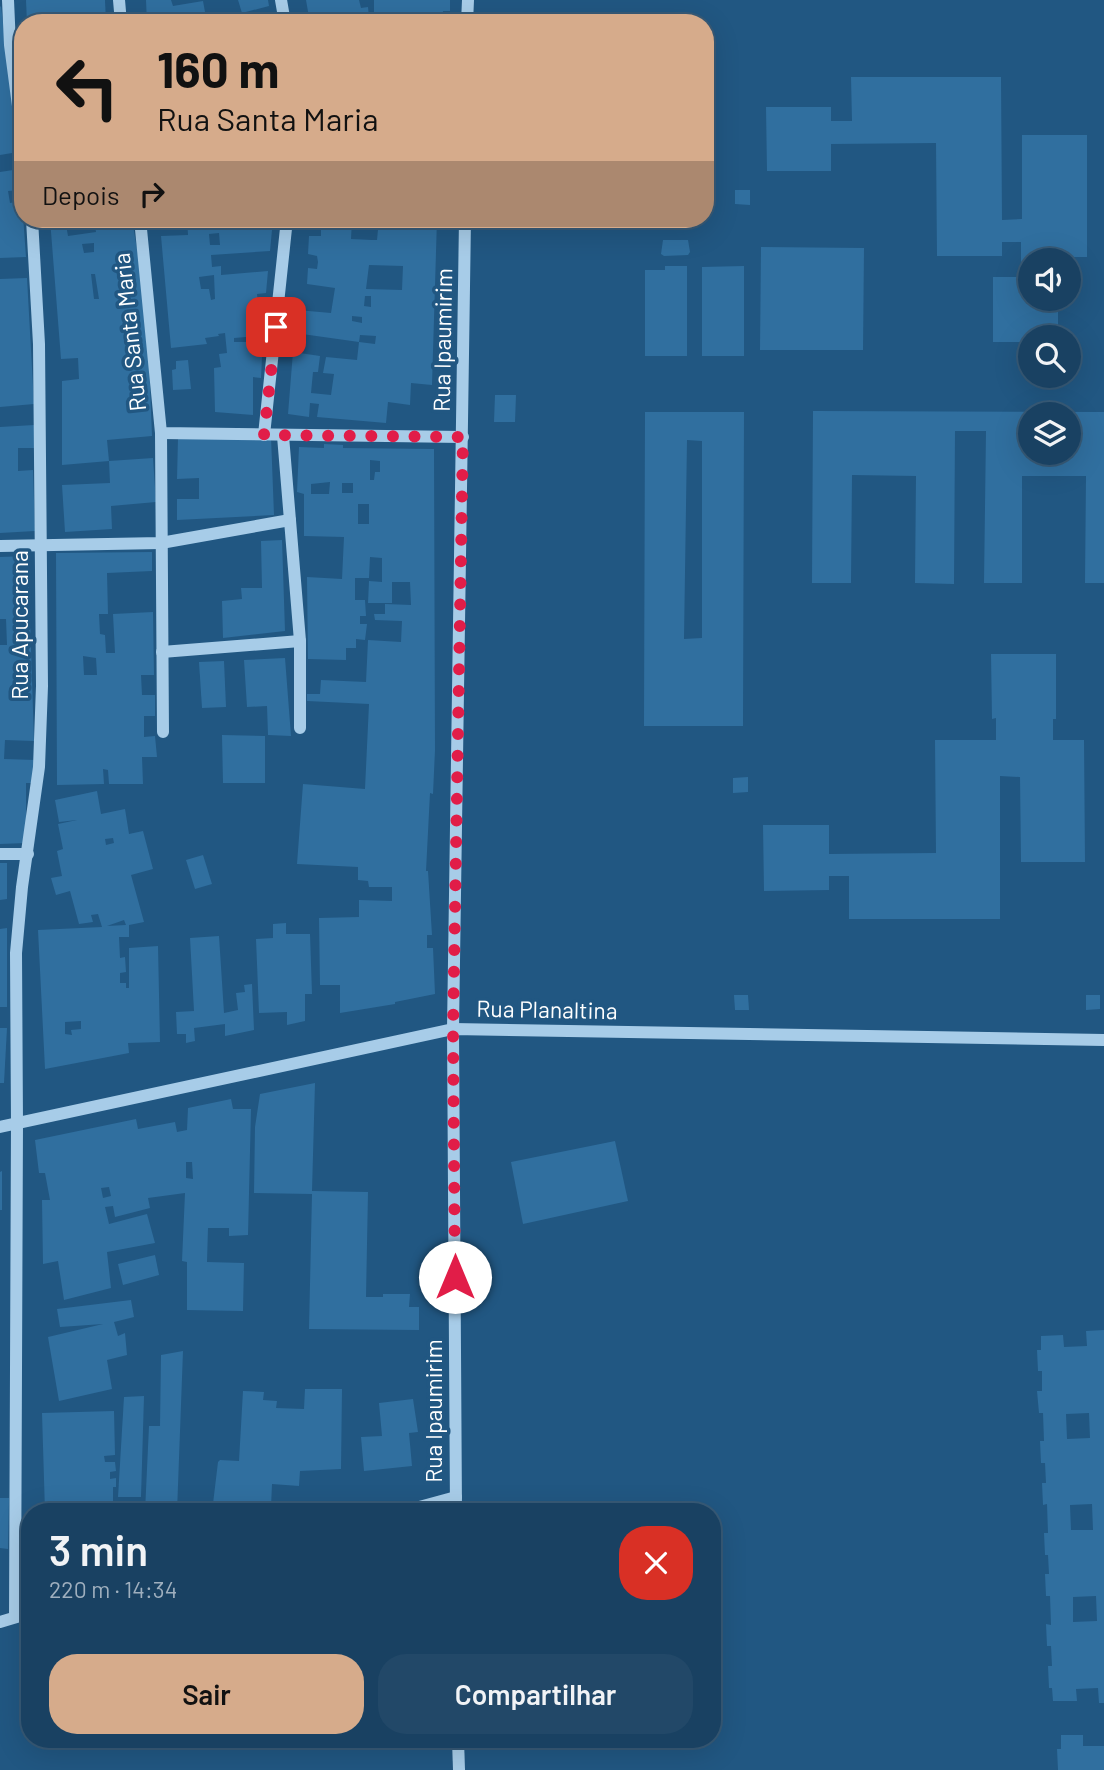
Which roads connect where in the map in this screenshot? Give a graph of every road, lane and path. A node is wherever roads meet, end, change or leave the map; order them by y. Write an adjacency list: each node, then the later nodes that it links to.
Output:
1 (8, 0): 2 (street)
2 (14, 75)
3 (33, 228): 14 (street, Rua Apucarana)
4 (141, 228): 7 (street, Rua Santa Maria)
5 (286, 228): 8 (street)
6 (466, 228): 10 (street, Rua Ipaumirim)
7 (161, 433): 8 (street, Rua Santa Maria); 12 (street)
8 (264, 435): 9 (street, Rua Santa Maria)
9 (283, 436): 10 (street, Rua Santa Maria); 11 (street)
10 (463, 437): 21 (street, Rua Ipaumirim)
11 (290, 520): 12 (street); 15 (street)
12 (161, 543): 14 (street); 16 (street)
13 (0, 546): 14 (street)
14 (42, 546): 19 (street, Rua Apucarana)
15 (300, 641): 16 (street); 17 (street)
16 (162, 652): 18 (street)
17 (300, 728)
18 (163, 732)
19 (28, 853): 20 (street); 23 (street, Rua Apucarana)
20 (0, 854)
21 (453, 1029): 22 (street, Rua Planaltina); 23 (street, Rua Planaltina); 25 (street, Rua Ipaumirim)
22 (1104, 1040)
23 (17, 1123): 24 (street, Rua Planaltina); 29 (street, Rua Apucarana)
24 (0, 1127)
25 (456, 1497): 26 (street); 27 (street, Rua Ipaumirim)
26 (434, 1503)
27 (456, 1503)
28 (21, 1615): 29 (street)
29 (15, 1617): 30 (street)
30 (0, 1622)
31 (458, 1748): 32 (street)
32 (458, 1770)

